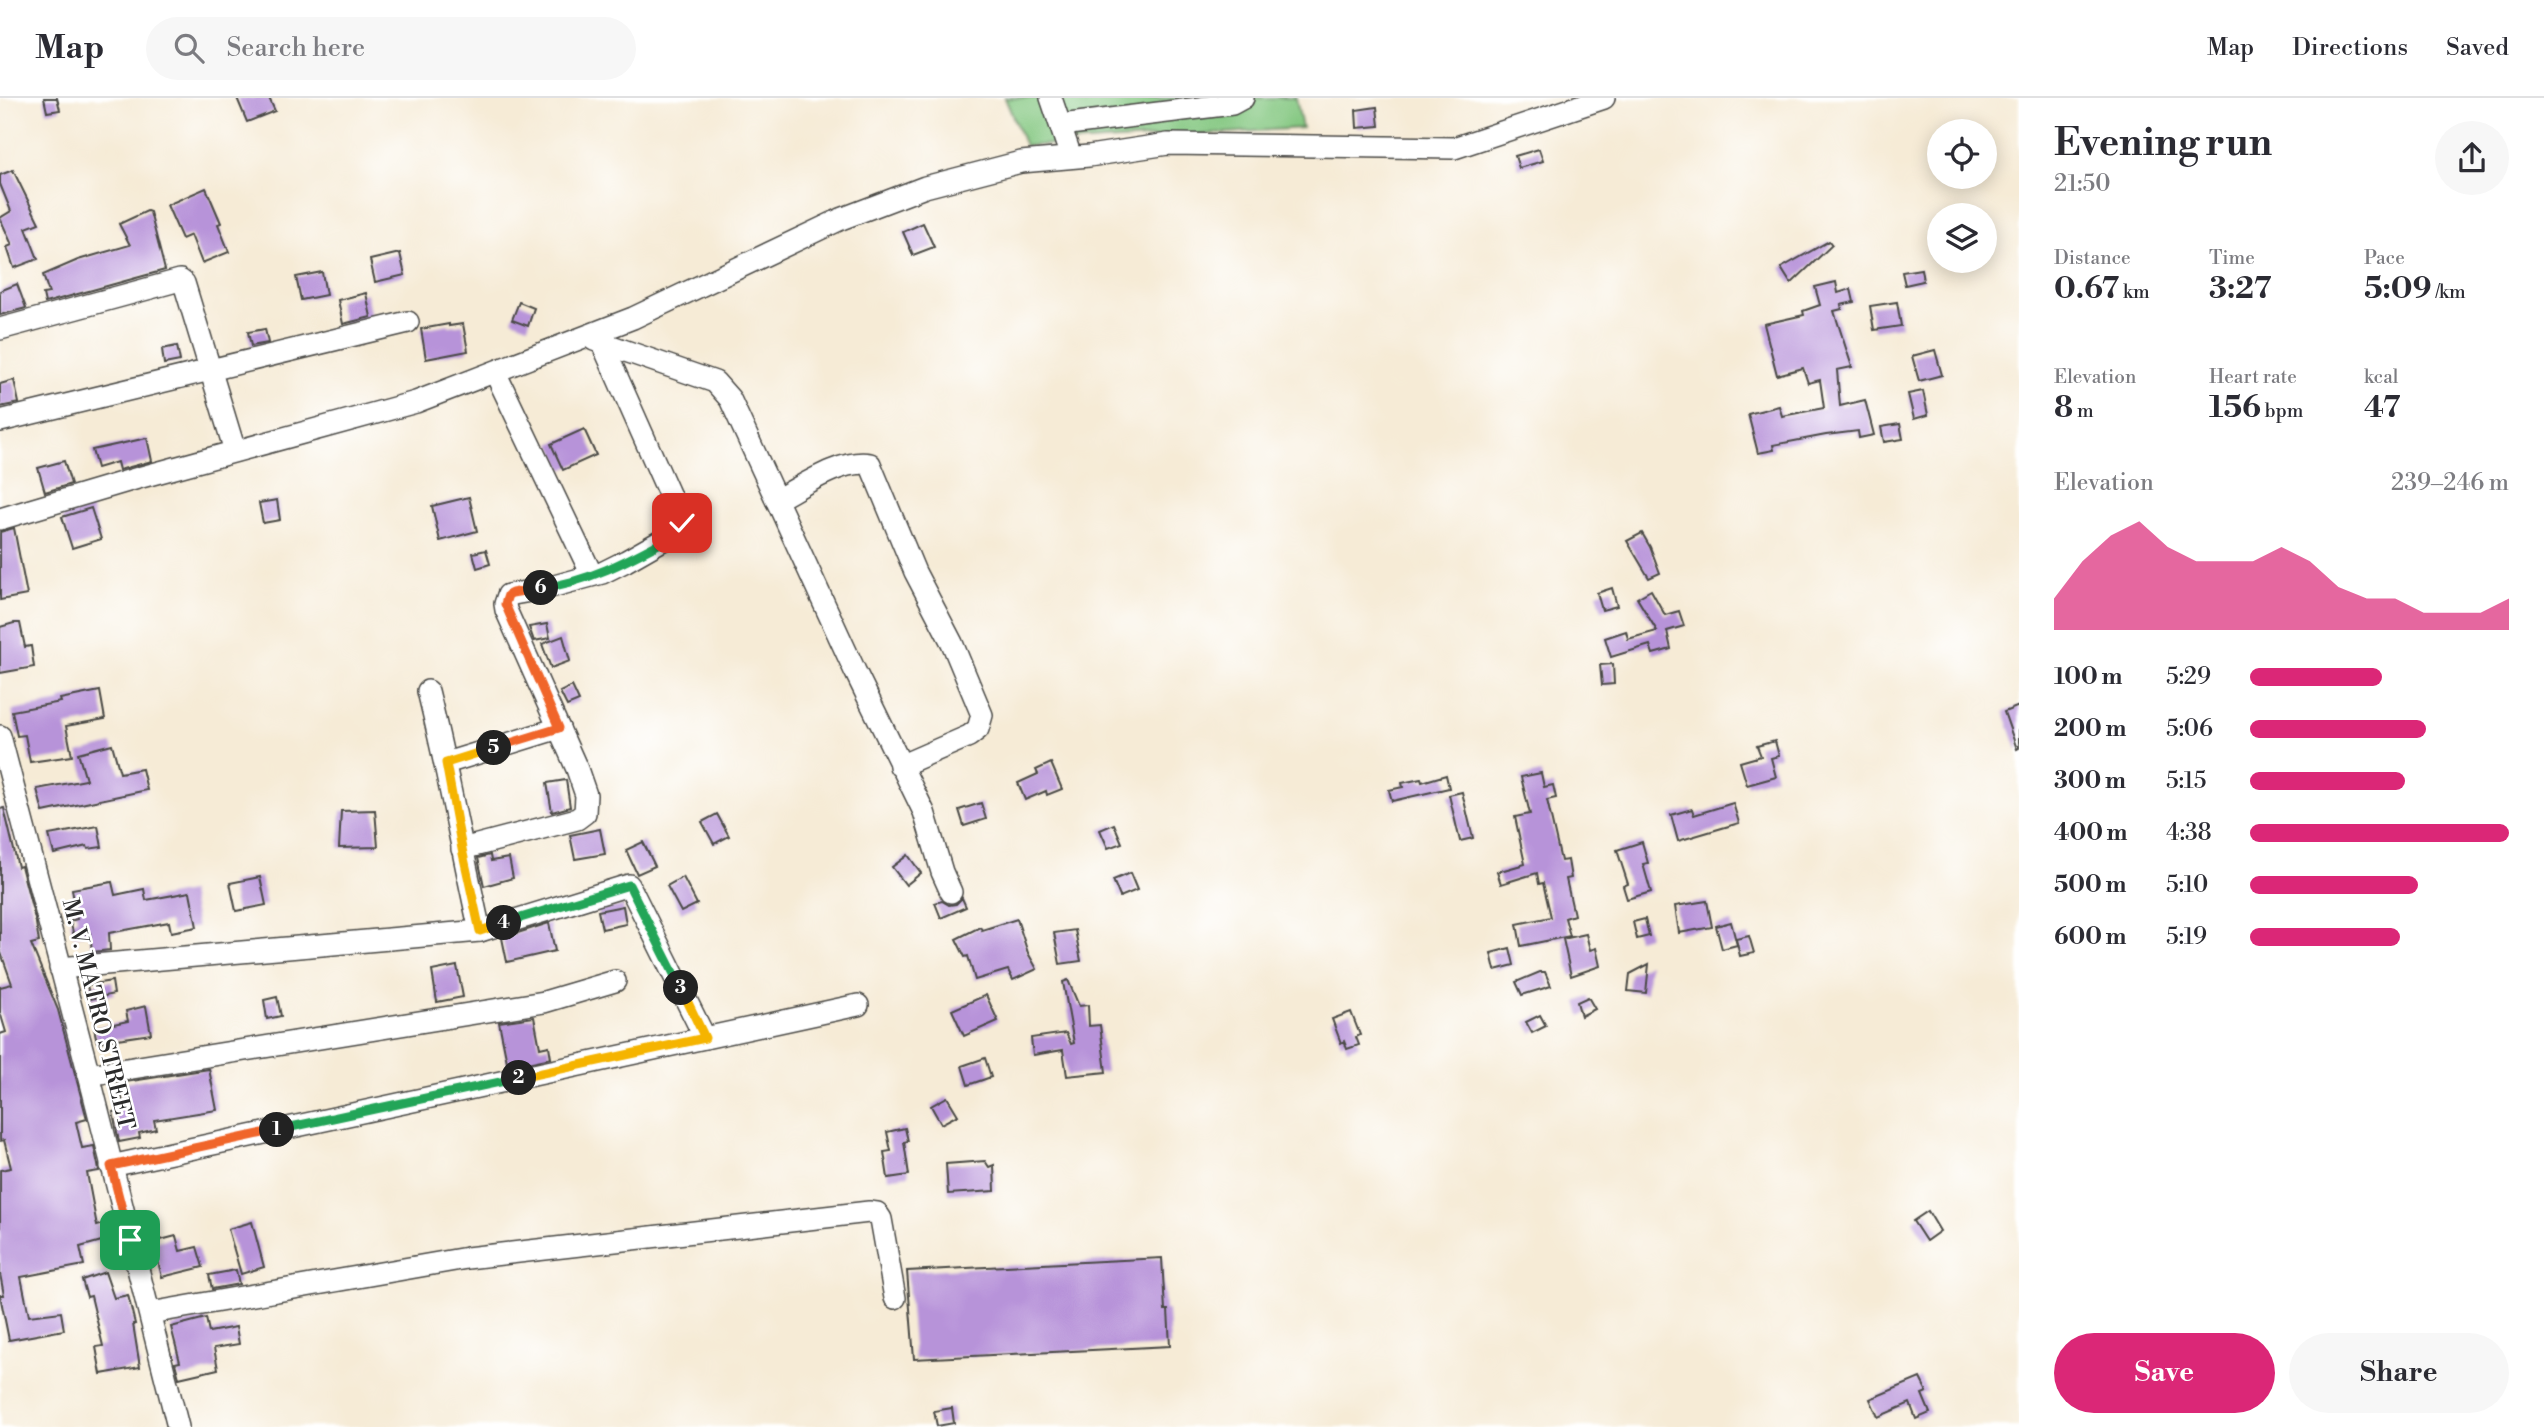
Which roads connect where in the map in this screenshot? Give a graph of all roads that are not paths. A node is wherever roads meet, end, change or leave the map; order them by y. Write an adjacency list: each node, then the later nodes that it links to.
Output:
1 (1051, 98): 4 (street)
2 (1243, 98): 4 (street)
3 (1604, 98): 5 (street)
4 (1061, 125): 5 (street)
5 (1071, 158): 8 (street)
6 (408, 322): 9 (street)
7 (0, 329): 9 (street)
8 (594, 340): 10 (street); 13 (street); 15 (street)
9 (208, 368): 11 (street); 12 (street)
10 (495, 372): 12 (street); 15 (street)
11 (0, 421)
12 (235, 452): 14 (street)
13 (776, 500): 20 (street); 20 (street)
14 (0, 519)
15 (592, 575): 17 (street)
16 (428, 691): 19 (street)
17 (559, 728): 19 (street); 21 (street)
18 (0, 736): 24 (street, M. V. MATRO STREET)
19 (446, 763): 21 (street)
20 (900, 766): 22 (street)
21 (462, 849): 23 (street)
22 (951, 892)
23 (480, 931): 24 (street); 27 (street)
24 (60, 968): 28 (street, M. V. MATRO STREET)
25 (615, 981): 28 (street)
26 (858, 1005): 27 (street)
27 (705, 1038): 29 (street)
28 (89, 1075): 29 (street, M. V. MATRO STREET)
29 (111, 1166): 31 (street, M. V. MATRO STREET)
30 (895, 1298): 31 (street)
31 (150, 1313): 32 (street, M. V. MATRO STREET)
32 (178, 1427)

